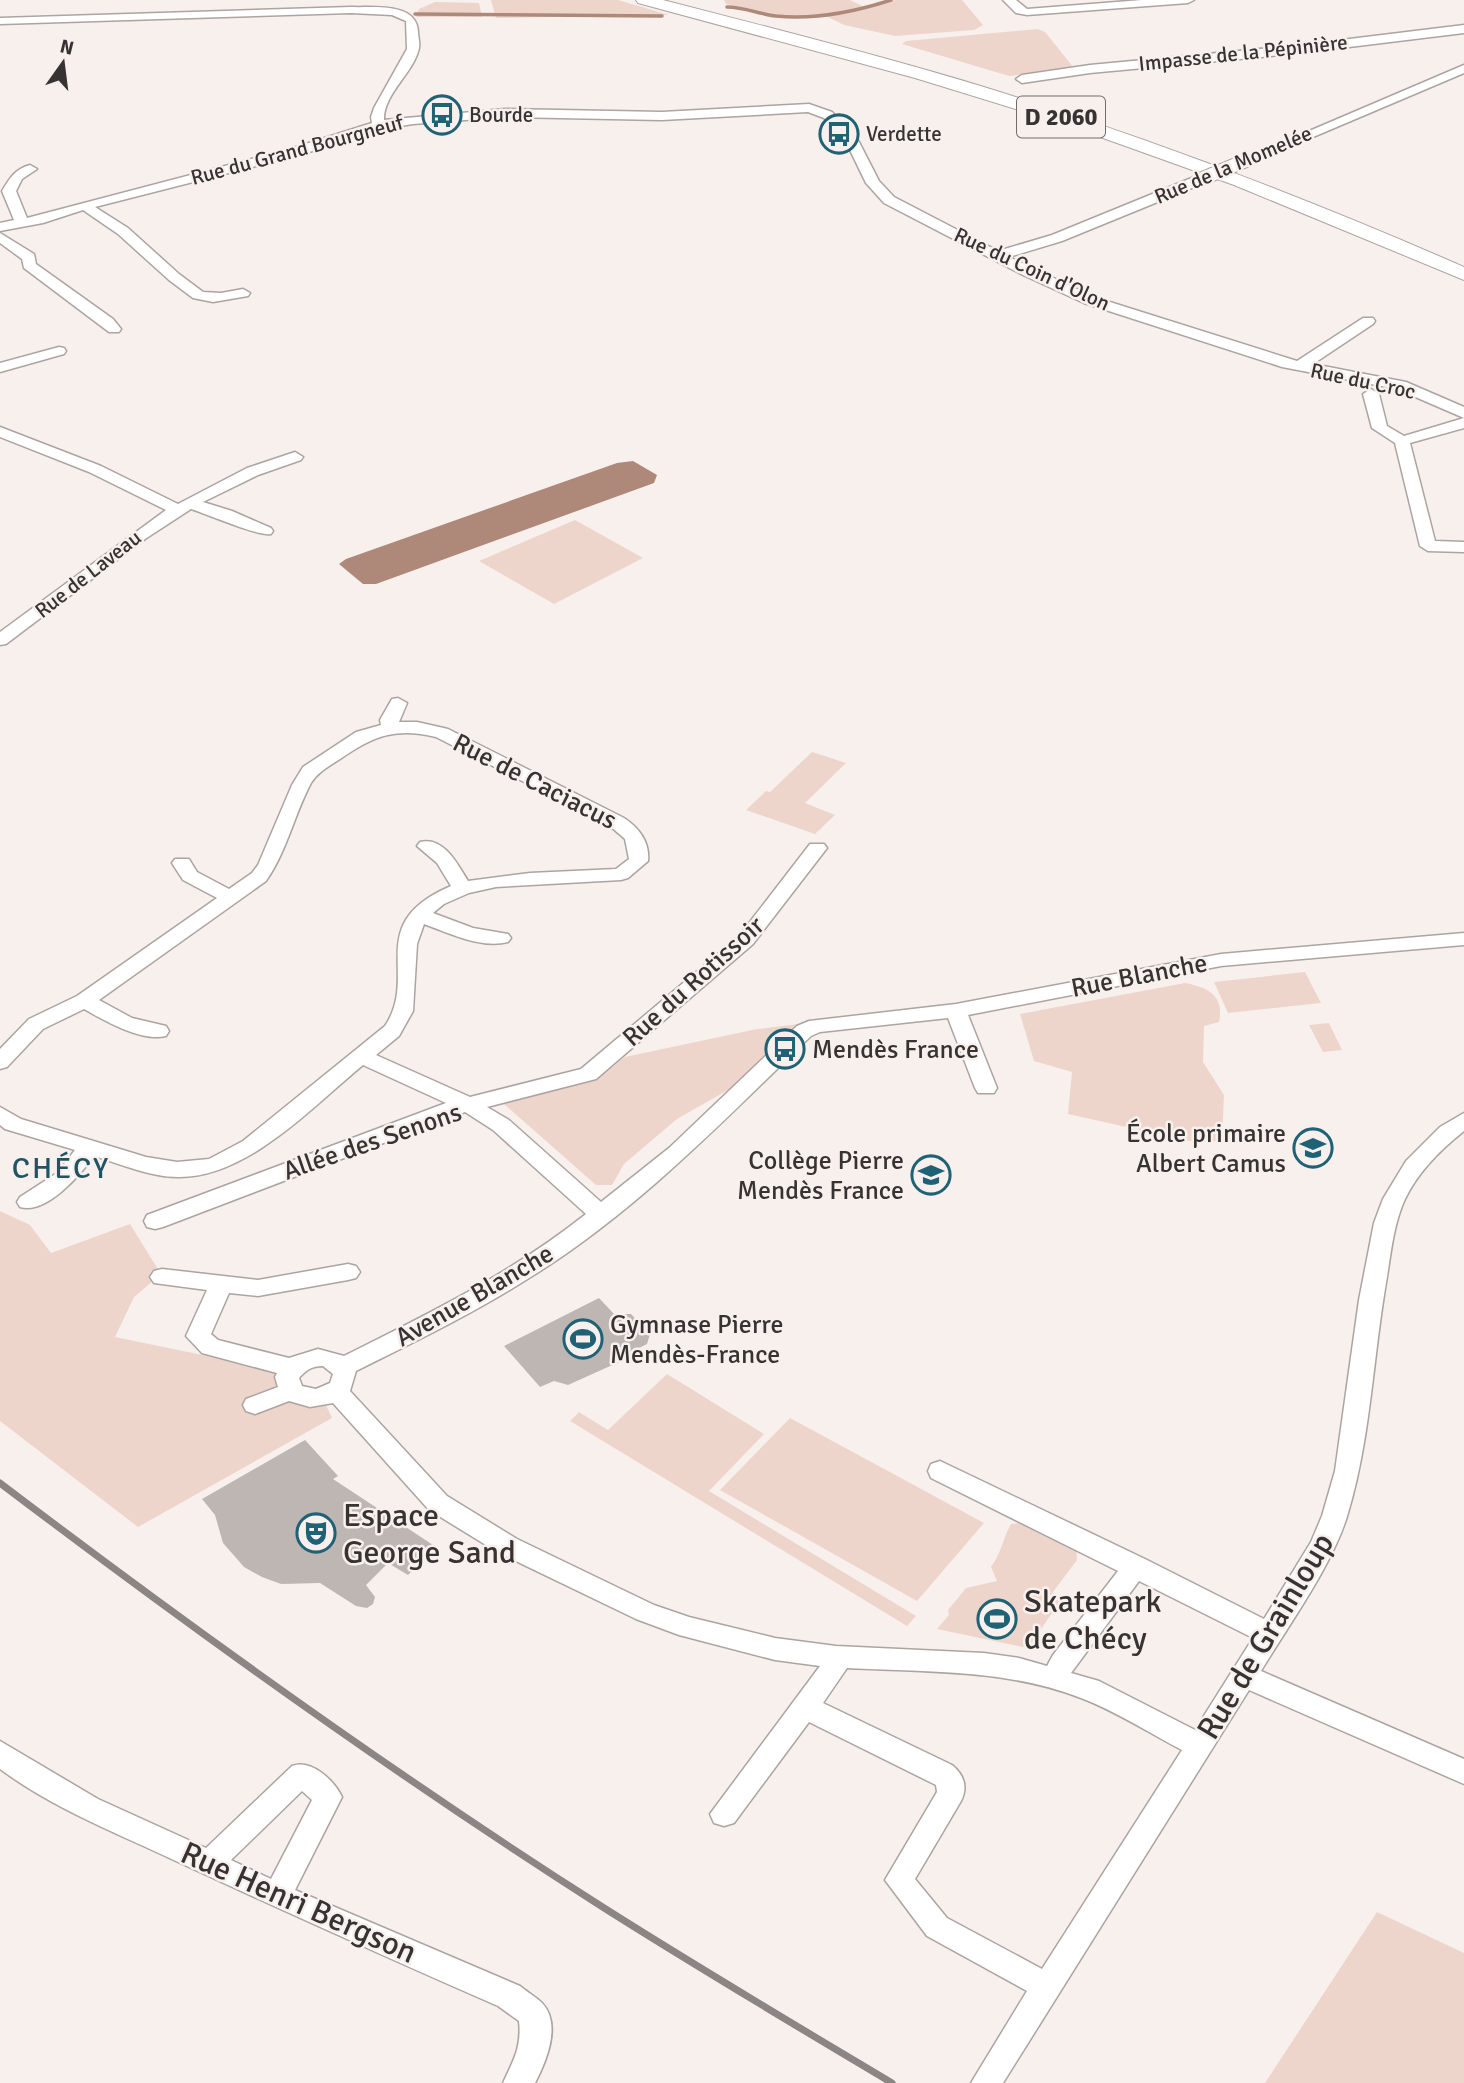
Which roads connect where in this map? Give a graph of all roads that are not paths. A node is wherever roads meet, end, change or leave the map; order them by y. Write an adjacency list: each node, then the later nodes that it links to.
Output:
1 (173, 0): 6 (street)
2 (644, 0): 20 (highway, D 2060)
3 (668, 0): 19 (highway, D 2060)
4 (1009, 0): 5 (street)
5 (1188, 0)
6 (161, 15): 7 (street); 12 (street)
7 (0, 20)
8 (1464, 29): 10 (street, Impasse de la Pépinière)
9 (1464, 69): 18 (street, Rue de la Momelée, bridge)
10 (1022, 79)
11 (809, 108): 12 (street, Rue du Grand Bourgneuf); 18 (street, Rue du Coin d'Olon)
12 (379, 125): 14 (street, Rue du Grand Bourgneuf)
13 (30, 169): 15 (street)
14 (85, 206): 15 (street, Rue du Grand Bourgneuf); 21 (street)
15 (22, 223): 16 (street, Rue du Grand Bourgneuf)
16 (0, 227)
17 (0, 237): 23 (street)
18 (1000, 255): 25 (street, Rue du Coin d'Olon)
19 (1464, 263)
20 (1464, 274)
21 (243, 293)
22 (1368, 321): 25 (street)
23 (114, 329)
24 (59, 351): 26 (street)
25 (1299, 367): 28 (street, Rue du Croc)
26 (0, 368)
27 (1371, 394): 31 (street)
28 (1464, 413)
29 (1464, 423): 31 (street)
30 (0, 432): 33 (street)
31 (1402, 442): 35 (street)
32 (295, 457): 33 (street, Rue de Laveau)
33 (182, 506): 34 (street); 36 (street, Rue de Laveau)
34 (265, 531)
35 (1464, 547)
36 (0, 640)
37 (398, 703): 38 (street)
38 (391, 728): 42 (street, Rue de Caciacus); 43 (street)
39 (427, 846): 42 (street)
40 (817, 848): 54 (street, Rue du Rotissoir)
41 (182, 863): 43 (street)
42 (462, 888): 44 (street, Rue de Caciacus)
43 (232, 898): 47 (street)
44 (419, 915): 45 (street); 51 (street)
45 (501, 938)
46 (1464, 939): 48 (street, Rue Blanche)
47 (84, 1001): 50 (street); 52 (street)
48 (956, 1011): 49 (street, Rue Blanche); 53 (street)
49 (816, 1026): 59 (street, Avenue Blanche)
50 (159, 1031)
51 (363, 1056): 54 (street); 57 (street)
52 (0, 1062)
53 (986, 1088)
54 (469, 1105): 59 (street, Allée des Senons); 60 (street, Allée des Senons)
55 (0, 1114): 57 (street)
56 (1464, 1120): 69 (street, Rue de Grainloup)
57 (88, 1149): 58 (street)
58 (28, 1202)
59 (600, 1214): 65 (street, Avenue Blanche)
60 (155, 1221)
61 (348, 1272): 63 (street)
62 (162, 1277): 63 (street)
63 (220, 1285): 64 (street, Avenue Blanche)
64 (286, 1374): 65 (street); 65 (street, Avenue Blanche); 66 (street)
65 (340, 1379): 70 (street)
66 (256, 1405)
67 (940, 1471): 68 (street)
68 (1136, 1566): 69 (street); 72 (street)
69 (1270, 1634): 71 (street, Rue de Grainloup)
70 (836, 1657): 72 (street); 73 (street)
71 (1244, 1676): 74 (street, Rue de Grainloup); 76 (street)
72 (1056, 1678): 74 (street)
73 (805, 1707): 77 (street); 80 (street)
74 (1200, 1746): 80 (street, Rue de Grainloup)
75 (4, 1761): 78 (street, Rue Henri Bergson)
76 (1464, 1772)
77 (724, 1814)
78 (210, 1862): 79 (street, Rue Henri Bergson); 79 (street)
79 (279, 1893): 81 (street, Rue Henri Bergson)
80 (1047, 1986): 82 (street, Rue de Grainloup)
81 (518, 2083)
82 (986, 2083)

